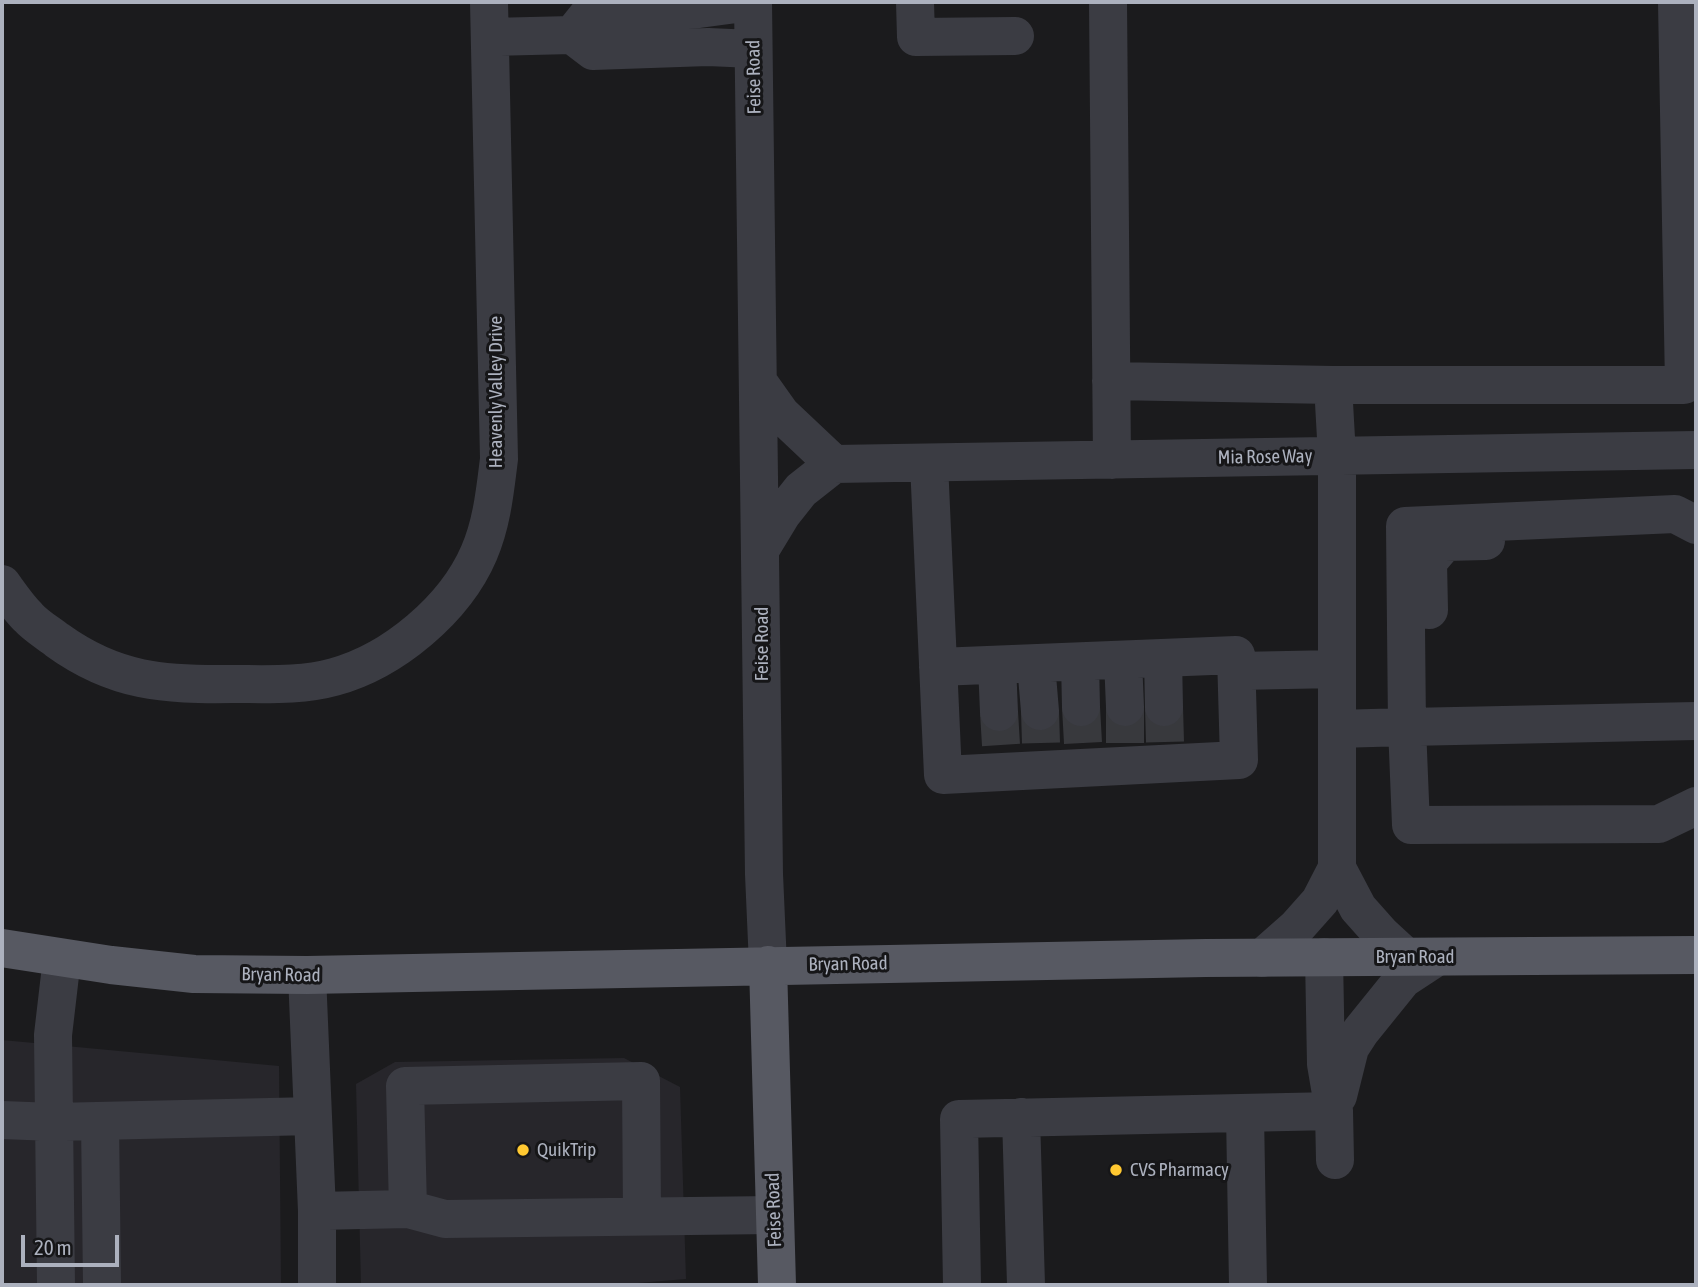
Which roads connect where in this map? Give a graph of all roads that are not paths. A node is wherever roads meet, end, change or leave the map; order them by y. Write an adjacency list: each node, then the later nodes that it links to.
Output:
1 (752, 2): 6 (street); 8 (street, Feise Road)
2 (915, 2): 7 (street)
3 (1108, 2): 10 (street)
4 (1678, 2): 9 (street)
5 (489, 19): 6 (street); 21 (street, Heavenly Valley Drive)
6 (572, 35): 8 (street)
7 (1015, 36)
8 (753, 50): 11 (street, Feise Road)
9 (1688, 122): 13 (street)
10 (1111, 381): 12 (street); 16 (street)
11 (759, 383): 18 (street); 20 (street, Feise Road)
12 (1333, 385): 13 (street); 15 (street)
13 (1690, 385)
14 (1696, 450): 15 (street, Mia Rose Way)
15 (1337, 456): 16 (street, Mia Rose Way); 28 (street)
16 (1112, 460): 17 (street, Mia Rose Way)
17 (929, 463): 18 (street, Mia Rose Way); 27 (street)
18 (834, 464): 20 (street)
19 (1685, 520): 30 (street)
20 (762, 547): 46 (street, Feise Road)
21 (2, 584)
22 (1163, 658): 23 (street); 29 (street); 33 (street)
23 (1123, 660): 24 (street); 34 (street)
24 (1080, 662): 25 (street); 35 (street)
25 (1036, 664): 26 (street); 36 (street)
26 (997, 665): 27 (street); 37 (street)
27 (938, 667): 37 (street)
28 (1337, 669): 29 (street); 32 (street)
29 (1237, 671): 33 (street)
30 (1407, 719): 31 (street); 32 (street); 38 (street)
31 (1696, 721)
32 (1337, 729): 39 (street)
33 (1165, 737): 34 (street)
34 (1125, 738): 35 (street)
35 (1083, 739): 36 (street)
36 (1041, 741): 37 (street)
37 (1001, 743)
38 (1696, 806)
39 (1337, 868): 44 (street); 45 (street)
40 (2, 948): 43 (main road, Bryan Road)
41 (1696, 955): 45 (main road, Bryan Road)
42 (1324, 957): 44 (main road, Bryan Road); 45 (main road, Bryan Road); 48 (street)
43 (62, 958): 47 (main road, Bryan Road); 54 (street)
44 (1262, 958): 46 (main road, Bryan Road)
45 (1421, 958): 48 (street)
46 (768, 965): 47 (main road, Bryan Road); 59 (main road, Feise Road)
47 (307, 975): 50 (street)
48 (1334, 1111): 49 (street); 55 (street)
49 (1245, 1114): 51 (street); 66 (street)
50 (313, 1116): 53 (street); 57 (street)
51 (1021, 1117): 64 (street); 65 (street)
52 (2, 1119): 54 (street)
53 (100, 1121): 54 (street); 60 (street)
54 (54, 1122): 61 (street)
55 (1335, 1160)
56 (408, 1209): 57 (street); 58 (street); 58 (street)
57 (317, 1211): 62 (street)
58 (642, 1215): 59 (street)
59 (774, 1215): 63 (main road, Feise Road)
60 (101, 1273)
61 (56, 1285)
62 (317, 1285)
63 (777, 1285)
64 (962, 1285)
65 (1026, 1285)
66 (1248, 1285)

